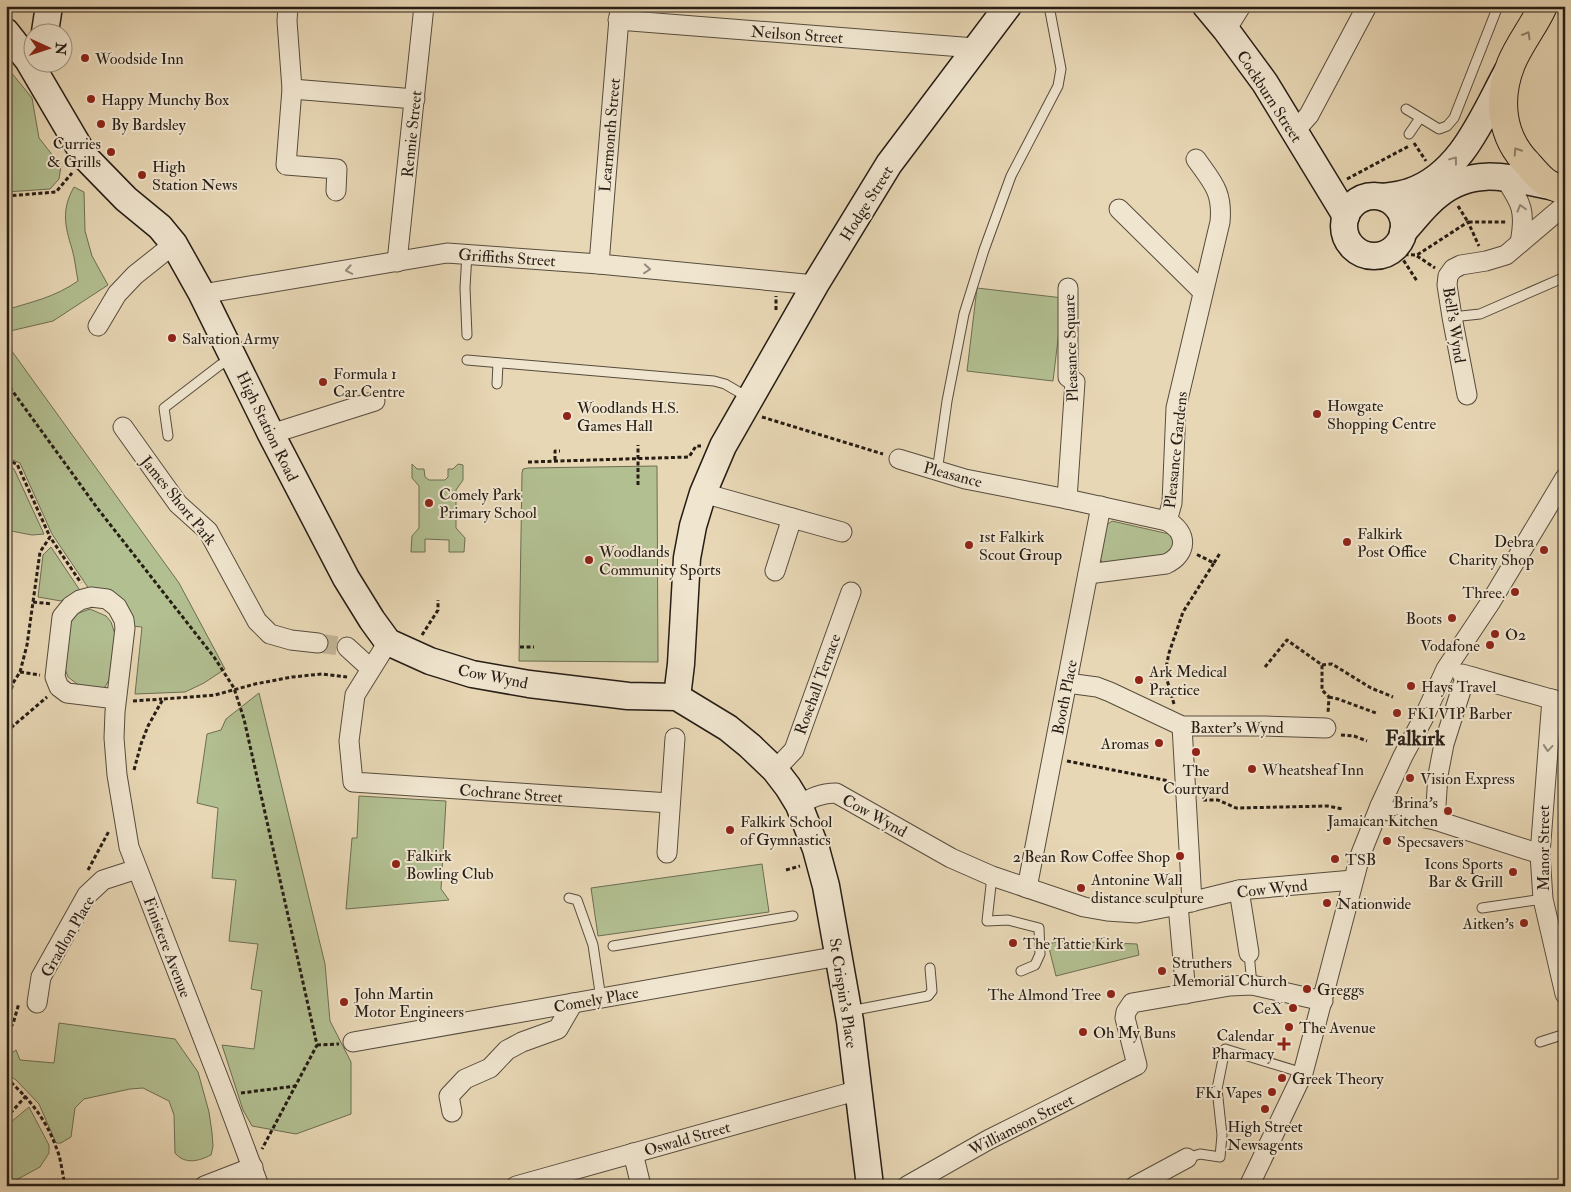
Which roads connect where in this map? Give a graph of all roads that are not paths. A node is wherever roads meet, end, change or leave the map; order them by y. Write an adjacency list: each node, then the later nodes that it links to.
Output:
1 (49, 6): 12 (main road)
2 (288, 6): 19 (street)
3 (424, 6): 20 (street, Rennie Street)
4 (1008, 6): 15 (main road, Hodge Street)
5 (1049, 6): 56 (lane)
6 (1206, 6): 13 (main road, Cockburn Street)
7 (1242, 6): 13 (street)
8 (1366, 6): 23 (street)
9 (1498, 6): 22 (lane)
10 (1542, 6): 17 (main road, one-way to 10)
11 (619, 13): 15 (street, Neilson Street); 36 (street, Learmonth Street)
12 (47, 22)
13 (1226, 30): 23 (main road, Cockburn Street)
14 (6, 32): 16 (main road, High Station Road)
15 (975, 48): 38 (main road, Hodge Street)
16 (22, 49)
17 (1511, 64): 28 (main road, one-way to 17); 29 (main road, one-way to 17)
18 (38, 72): 32 (main road, High Station Road)
19 (292, 90): 20 (street); 27 (street)
20 (415, 99): 35 (street, Rennie Street)
21 (1406, 109): 22 (lane)
22 (1420, 118): 24 (lane)
23 (1294, 132): 29 (main road, Cockburn Street)
24 (1409, 134)
25 (1196, 159): 40 (street, Pleasance Gardens)
26 (1504, 177): 28 (main road); 31 (street, one-way to 26); 33 (main road)
27 (336, 192)
28 (1560, 194): 31 (street, Bell's Wynd)
29 (1363, 204): 33 (main road, Cockburn Street); 33 (main road, Cockburn Street)
30 (1118, 209): 40 (street)
31 (1520, 243): 42 (street, Bell's Wynd)
32 (174, 244): 41 (main road, High Station Road); 43 (street)
33 (1396, 247)
34 (467, 253): 35 (street, Griffiths Street); 36 (street, Griffiths Street); 44 (lane)
35 (397, 262): 41 (street, Griffiths Street, one-way to 41)
36 (599, 264): 38 (street, Griffiths Street, one-way to 38)
37 (1565, 277): 42 (lane)
38 (815, 285): 51 (main road, Hodge Street)
39 (1068, 288): 59 (street, Pleasance Square)
40 (1202, 291): 62 (street, Pleasance Gardens)
41 (202, 294): 45 (main road, High Station Road)
42 (1452, 317): 49 (street, Bell's Wynd)
43 (98, 326)
44 (467, 335)
45 (234, 358): 53 (main road, High Station Road); 54 (lane)
46 (467, 360): 47 (lane)
47 (498, 362): 48 (lane); 51 (lane)
48 (497, 384)
49 (1467, 395)
50 (375, 401): 53 (street)
51 (746, 405): 58 (main road, Hodge Street)
52 (123, 427): 69 (street, James Short Park)
53 (271, 434): 66 (main road, High Station Road)
54 (168, 436)
55 (899, 459): 56 (street, Pleasance)
56 (937, 472): 59 (street, Pleasance)
57 (1565, 478): 71 (street)
58 (703, 493): 61 (street); 75 (main road, Hodge Street)
59 (1067, 499): 60 (street, Pleasance)
60 (1101, 506): 62 (street, Pleasance); 65 (street, Booth Place)
61 (792, 518): 63 (street); 64 (street)
62 (1167, 521): 65 (street)
63 (842, 532)
64 (775, 570)
65 (1088, 574): 74 (street, Booth Place)
66 (346, 578): 68 (main road, Cow Wynd)
67 (851, 592): 81 (street, Rosehall Terrace)
68 (388, 642): 72 (street); 75 (main road, Cow Wynd)
69 (318, 643)
70 (347, 647): 72 (street)
71 (1446, 669): 73 (street); 84 (street)
72 (368, 674): 82 (street, Cochrane Street)
73 (1473, 677): 77 (street); 85 (street)
74 (1067, 683): 78 (street, Baxter's Wynd); 91 (street, Booth Place)
75 (677, 697): 81 (main road)
76 (124, 700): 76 (street, Finistere Avenue); 88 (street, Finistere Avenue)
77 (1558, 701): 87 (street, Manor Street, one-way to 87)
78 (1182, 726): 79 (street, Baxter's Wynd); 95 (street)
79 (1326, 728)
80 (676, 738): 82 (street)
81 (775, 770): 83 (main road)
82 (670, 803): 86 (street)
83 (799, 805): 89 (street, Cow Wynd); 100 (main road, St Crispin's Place)
84 (1380, 806): 85 (street); 90 (street)
85 (1436, 820): 87 (street)
86 (666, 853)
87 (1540, 854): 94 (street, Manor Street)
88 (137, 869): 107 (street, Gradlon Place); 119 (street, Finistere Avenue)
89 (992, 876): 91 (street, Cow Wynd); 102 (lane)
90 (1354, 880): 92 (street, Cow Wynd); 108 (street)
91 (1027, 888): 95 (street, Cow Wynd)
92 (1238, 890): 95 (street, Cow Wynd); 99 (street)
93 (569, 898): 106 (lane)
94 (1543, 899): 96 (lane); 105 (street, Manor Street)
95 (1185, 903): 104 (street)
96 (1482, 908)
97 (793, 916): 98 (lane)
98 (613, 946)
99 (1249, 953): 103 (lane)
100 (839, 956): 106 (street, Comely Place); 110 (main road, St Crispin's Place)
101 (930, 968): 110 (lane)
102 (1021, 971)
103 (1252, 985): 104 (street); 108 (street)
104 (1186, 994): 120 (street, Williamson Street)
105 (1565, 994)
106 (600, 999): 109 (street, Comely Place)
107 (29, 1000)
108 (1323, 1001): 114 (street)
109 (574, 1003): 112 (street, Comely Place); 116 (street)
110 (848, 1011): 115 (main road, St Crispin's Place)
111 (1565, 1034): 113 (lane)
112 (353, 1042)
113 (1540, 1042)
114 (1303, 1073): 118 (lane); 128 (street)
115 (859, 1090): 117 (street, Oswald Street); 125 (main road, St Crispin's Place)
116 (452, 1112)
117 (633, 1153): 123 (street, Oswald Street); 124 (street)
118 (1187, 1158): 127 (street)
119 (253, 1167): 121 (street); 122 (street, Finistere Avenue)
120 (927, 1181): 126 (street, Williamson Street)
121 (204, 1186)
122 (259, 1186)
123 (516, 1186)
124 (641, 1186)
125 (870, 1186)
126 (908, 1186)
127 (1135, 1186)
128 (1249, 1186)

